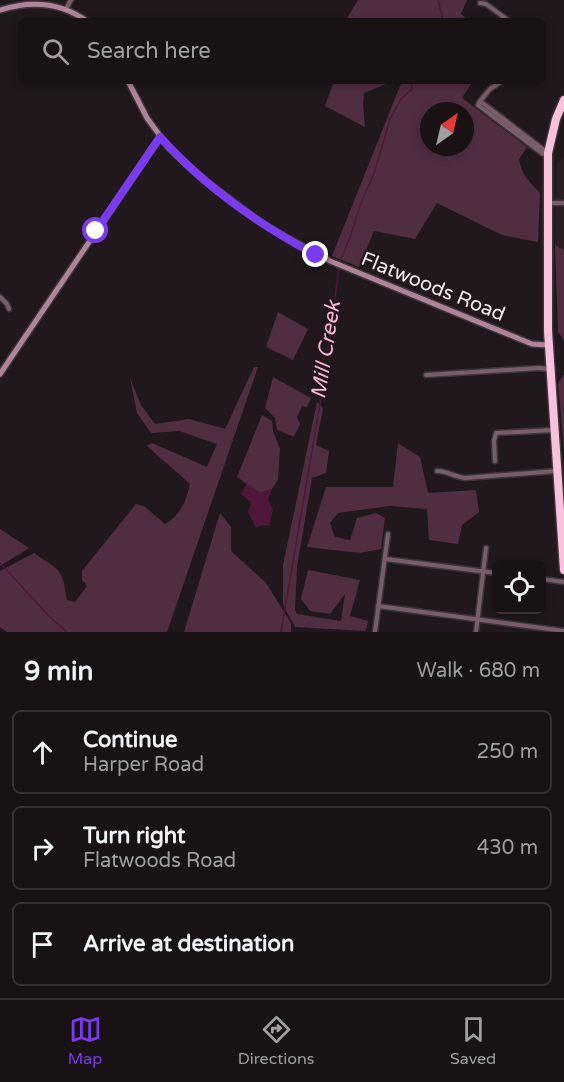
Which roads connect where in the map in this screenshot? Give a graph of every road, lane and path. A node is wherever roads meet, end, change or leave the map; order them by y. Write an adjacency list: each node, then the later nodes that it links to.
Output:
1 (71, 0): 3 (street)
2 (480, 3): 6 (street)
3 (66, 9): 4 (street); 5 (street)
4 (0, 10)
5 (82, 18)
6 (504, 18)
7 (130, 84): 10 (street, Flatwoods Road)
8 (498, 84): 11 (street)
9 (563, 105): 11 (highway)
10 (160, 137): 16 (street, Flatwoods Road); 18 (street)
11 (548, 153): 12 (highway)
12 (548, 203): 13 (street); 16 (highway)
13 (564, 203)
14 (0, 297): 15 (street)
15 (9, 309)
16 (548, 345): 17 (highway)
17 (550, 369): 19 (street); 20 (highway)
18 (0, 374)
19 (426, 375)
20 (555, 430): 21 (street); 23 (highway)
21 (495, 461)
22 (437, 471): 23 (street)
23 (557, 471): 24 (highway)
24 (562, 520): 28 (highway)
25 (388, 534): 27 (street)
26 (486, 548): 29 (street)
27 (385, 559): 29 (street); 33 (street)
28 (564, 570)
29 (484, 571): 30 (street); 34 (street)
30 (492, 572)
31 (546, 580): 32 (street)
32 (564, 582)
33 (378, 606): 34 (street); 36 (street)
34 (478, 620): 35 (street); 37 (street)
35 (564, 631)
36 (375, 632)
37 (476, 632)

